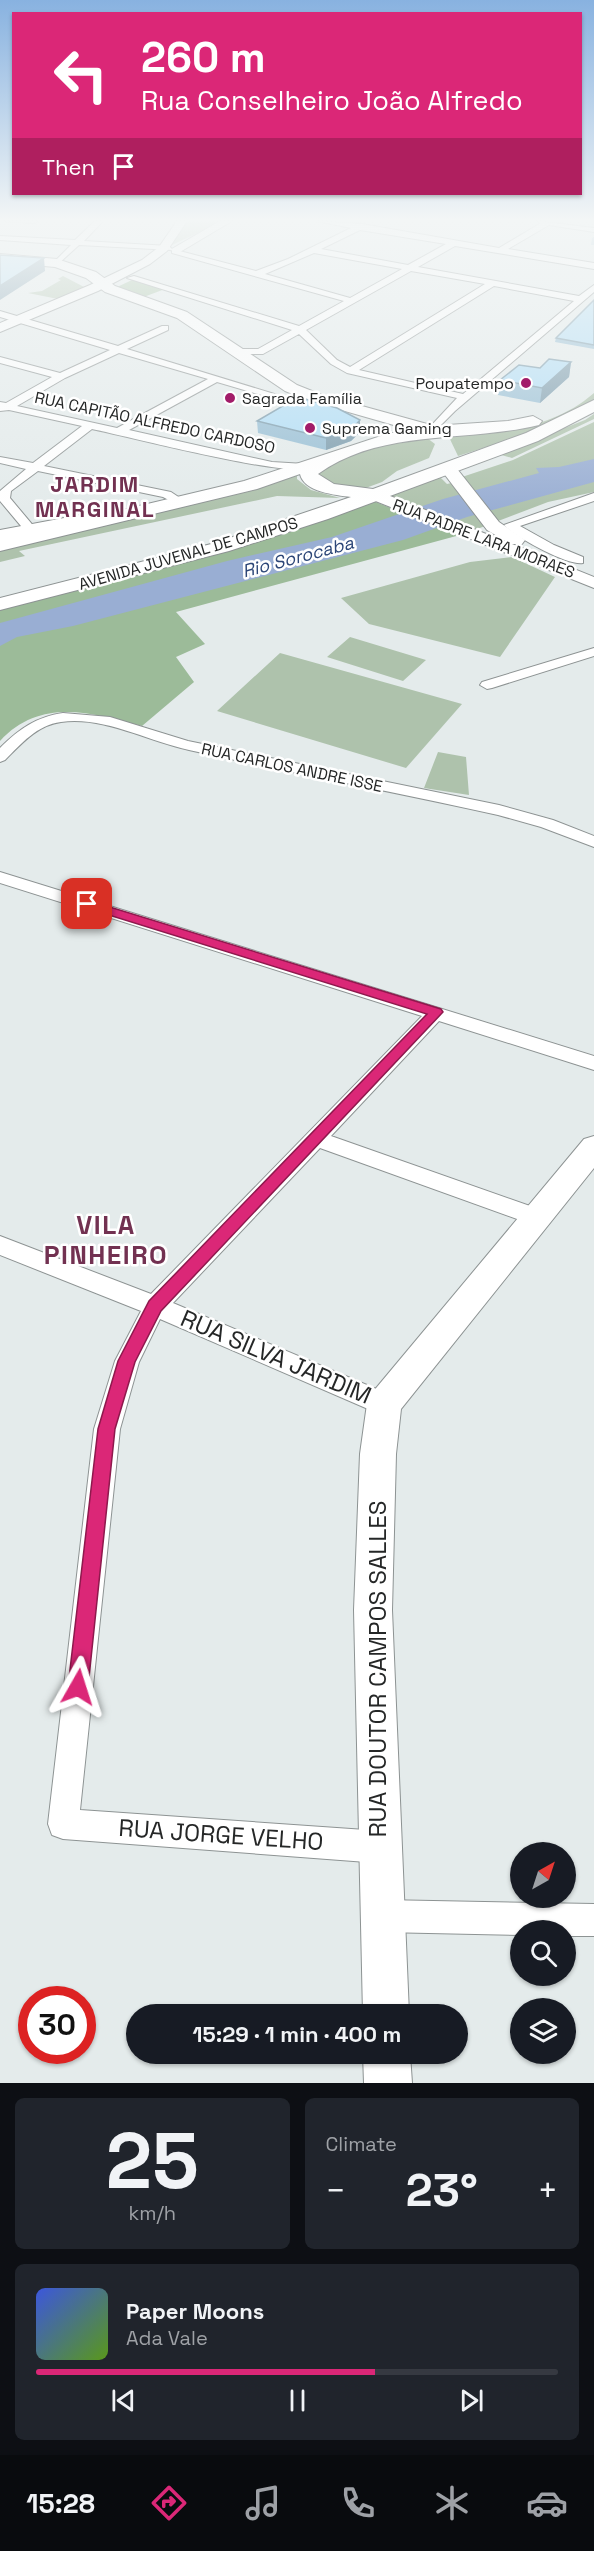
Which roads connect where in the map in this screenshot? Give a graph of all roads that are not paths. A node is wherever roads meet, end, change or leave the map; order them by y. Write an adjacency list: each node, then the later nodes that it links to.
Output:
1 (15, 318): 9 (street)
2 (32, 318): 9 (main road)
3 (167, 318): 22 (main road)
4 (187, 318): 15 (main road)
5 (263, 318): 12 (street)
6 (322, 318): 12 (street)
7 (436, 318): 17 (street)
8 (557, 318): 20 (street)
9 (25, 321): 10 (main road); 13 (main road); 14 (street)
10 (0, 328)
11 (165, 328): 14 (street)
12 (301, 330): 15 (street); 17 (street)
13 (0, 334)
14 (117, 349): 18 (street); 19 (street)
15 (238, 352): 28 (main road)
16 (0, 360): 18 (street)
17 (350, 371): 20 (street)
18 (61, 376): 23 (street)
19 (217, 378): 22 (street); 27 (street)
20 (465, 397): 24 (street)
21 (591, 398): 25 (highway); 34 (highway)
22 (290, 400): 29 (main road)
23 (2, 408): 26 (street, RUA CAPITÃO ALFREDO CARDOSO)
24 (451, 409): 25 (highway); 28 (street)
25 (561, 413): 28 (highway)
26 (90, 425): 27 (street, RUA CAPITÃO ALFREDO CARDOSO); 32 (street)
27 (119, 431): 33 (street, RUA CAPITÃO ALFREDO CARDOSO)
28 (437, 436): 29 (highway); 34 (highway); 36 (highway)
29 (370, 443): 30 (highway)
30 (344, 453): 33 (highway); 35 (highway)
31 (0, 460): 32 (street)
32 (32, 467): 38 (street); 40 (street)
33 (301, 468): 38 (highway)
34 (453, 475): 36 (highway); 43 (main road)
35 (374, 495): 36 (highway, AVENIDA JUVENAL DE CAMPOS); 45 (highway, AVENIDA JUVENAL DE CAMPOS)
36 (395, 495): 44 (main road, RUA PADRE LARA MORAES)
37 (591, 500): 43 (street)
38 (180, 502): 39 (highway)
39 (146, 508): 40 (main road); 42 (highway)
40 (30, 529): 41 (main road)
41 (0, 535)
42 (0, 545)
43 (586, 561)
44 (594, 578)
45 (0, 604)
46 (594, 652): 47 (street)
47 (486, 685)
48 (0, 757): 49 (street, RUA CARLOS ANDRE ISSE)
49 (594, 842)
50 (0, 877): 51 (street)
51 (436, 1012): 52 (street); 53 (street)
52 (594, 1064)
53 (315, 1138): 55 (street); 57 (street)
54 (594, 1147): 55 (main road)
55 (539, 1218): 58 (main road)
56 (0, 1245): 57 (street, RUA SILVA JARDIM)
57 (155, 1306): 58 (street, RUA SILVA JARDIM); 59 (street, RUA JORGE VELHO)
58 (384, 1404): 59 (main road, RUA DOUTOR CAMPOS SALLES)
59 (380, 1847): 60 (main road, RUA DOUTOR CAMPOS SALLES)
60 (382, 1916): 61 (street); 62 (main road, RUA DOUTOR CAMPOS SALLES)
61 (594, 1920)
62 (386, 2004)
63 (387, 2064): 64 (main road)
64 (388, 2083)

